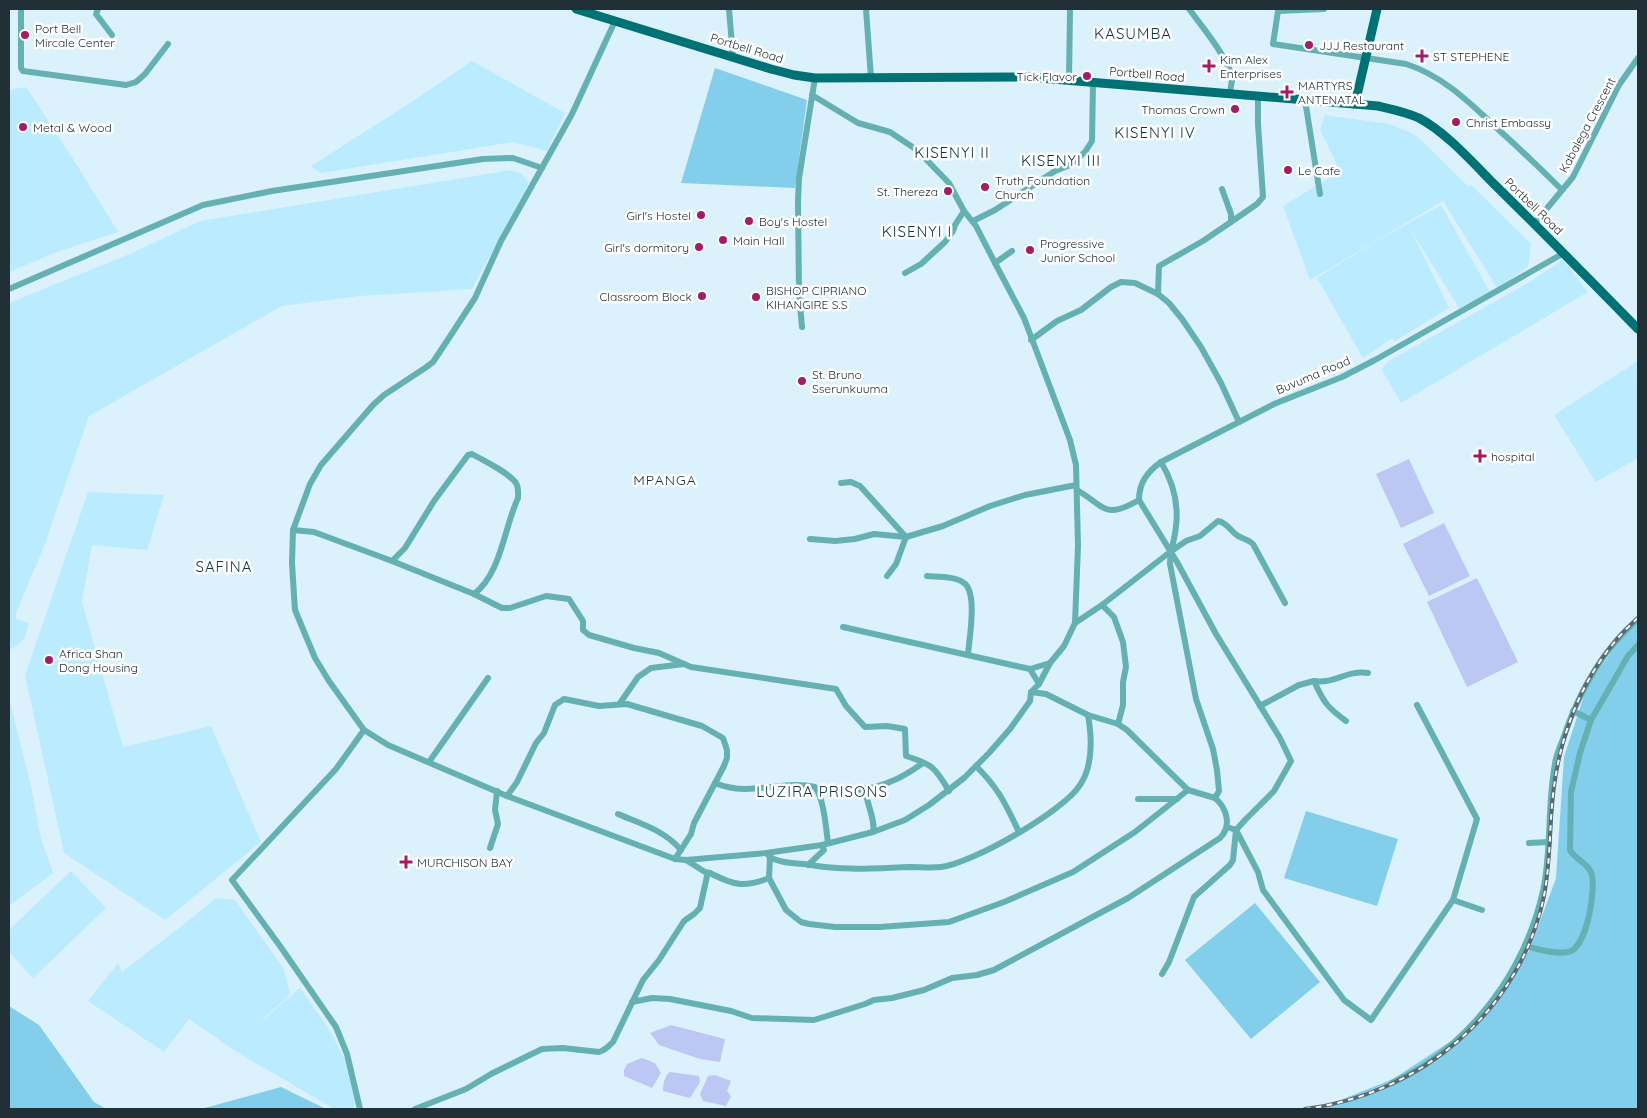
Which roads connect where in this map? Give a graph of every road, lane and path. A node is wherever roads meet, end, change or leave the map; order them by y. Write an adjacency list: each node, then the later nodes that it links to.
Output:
1 (21, 9): 13 (street)
2 (98, 9): 12 (street)
3 (576, 9): 10 (main road, Portbell Road)
4 (729, 9): 14 (street)
5 (866, 9): 18 (street)
6 (1070, 9): 19 (street)
7 (1189, 9): 21 (street)
8 (1324, 9): 15 (street)
9 (1376, 9): 15 (main road)
10 (588, 11): 11 (main road, Portbell Road)
11 (615, 21): 14 (main road, Portbell Road); 26 (street)
12 (112, 35)
13 (168, 44)
14 (733, 57): 17 (main road, Portbell Road)
15 (1365, 57): 25 (main road); 28 (street)
16 (1638, 58): 28 (street, Kabalega Crescent)
17 (815, 78): 18 (main road, Portbell Road); 22 (street)
18 (871, 78): 19 (main road, Portbell Road)
19 (1069, 80): 20 (main road, Portbell Road)
20 (1092, 82): 21 (main road, Portbell Road); 31 (street)
21 (1230, 94): 23 (main road, Portbell Road)
22 (812, 95): 30 (street); 40 (street)
23 (1258, 96): 24 (main road, Portbell Road); 32 (street)
24 (1305, 100): 25 (main road, Portbell Road); 29 (street)
25 (1354, 104): 33 (main road, Portbell Road)
26 (542, 168): 38 (street); 48 (street)
27 (1222, 189): 32 (street)
28 (1562, 190): 33 (street, Kabalega Crescent)
29 (1320, 194)
30 (964, 212): 31 (street); 37 (street)
31 (972, 221): 36 (street)
32 (1231, 222): 39 (street)
33 (1534, 224): 35 (main road, Portbell Road)
34 (1012, 251): 36 (street)
35 (1564, 253): 41 (main road, Portbell Road); 43 (street, Buvuma Road)
36 (994, 263): 42 (street)
37 (905, 274)
38 (9, 288)
39 (1158, 294): 42 (street); 43 (street)
40 (802, 327)
41 (1638, 329)
42 (1031, 340): 46 (street)
43 (1239, 422): 44 (street, Buvuma Road)
44 (1161, 462): 47 (street, Buvuma Road); 51 (street)
45 (842, 483): 49 (street)
46 (1077, 488): 47 (street); 49 (street); 59 (street)
47 (1139, 500): 51 (street)
48 (293, 530): 52 (street); 79 (street)
49 (906, 538): 50 (street); 53 (street)
50 (810, 539)
51 (1170, 552): 56 (street); 57 (street); 73 (street); 91 (street)
52 (392, 561): 55 (street); 55 (street)
53 (887, 576)
54 (927, 576): 62 (street)
55 (474, 594): 64 (street)
56 (1286, 603)
57 (1102, 605): 59 (street); 78 (street)
58 (1638, 619): 74 (street)
59 (1075, 623): 63 (street)
60 (843, 628): 62 (street)
61 (1638, 646): 76 (street)
62 (968, 655): 65 (street)
63 (1050, 663): 65 (street); 69 (street)
64 (685, 664): 71 (street); 81 (street)
65 (1030, 670): 69 (street)
66 (1368, 673): 68 (street)
67 (488, 678): 80 (street)
68 (1314, 680): 73 (street); 77 (street)
69 (1039, 684): 70 (street)
70 (1032, 692): 75 (street); 82 (street)
71 (620, 703): 83 (street); 90 (street)
72 (1417, 705): 111 (street)
73 (1260, 706): 97 (street)
74 (1573, 710): 76 (street); 100 (street)
75 (1088, 715): 78 (street); 99 (street)
76 (1591, 720): 113 (street)
77 (1346, 722)
78 (1118, 724): 87 (street)
79 (364, 730): 80 (street); 117 (street)
80 (429, 762): 88 (street)
81 (923, 763): 84 (street); 86 (street)
82 (976, 766): 86 (street); 99 (street)
83 (715, 783): 85 (street); 104 (street)
84 (865, 788): 89 (street); 98 (street)
85 (817, 790): 89 (street); 92 (street)
86 (948, 790): 98 (street)
87 (1188, 790): 91 (street); 94 (street)
88 (497, 791): 90 (street); 103 (street)
89 (832, 792): 92 (street)
90 (507, 796): 106 (street)
91 (1215, 798): 96 (street)
92 (820, 799): 102 (street)
93 (1138, 799): 94 (street)
94 (1177, 799): 110 (street)
95 (618, 814): 104 (street)
96 (1227, 827): 97 (street); 115 (street)
97 (1236, 830): 111 (street); 114 (street)
98 (873, 832): 102 (street)
99 (1019, 832): 108 (street)
100 (1549, 842): 101 (street); 113 (street)
101 (1529, 843)
102 (825, 844): 105 (street); 108 (street)
103 (490, 848)
104 (681, 850): 106 (street)
105 (768, 855): 107 (street); 108 (street); 110 (street)
106 (675, 858): 107 (street)
107 (686, 860): 109 (street)
108 (808, 865)
109 (710, 872): 110 (street); 115 (street)
110 (769, 878)
111 (1453, 900): 112 (street)
112 (1482, 910)
113 (1526, 946): 116 (street)
114 (1162, 974)
115 (632, 1002): 118 (street)
116 (1392, 1084)
117 (360, 1109)
118 (415, 1109)

